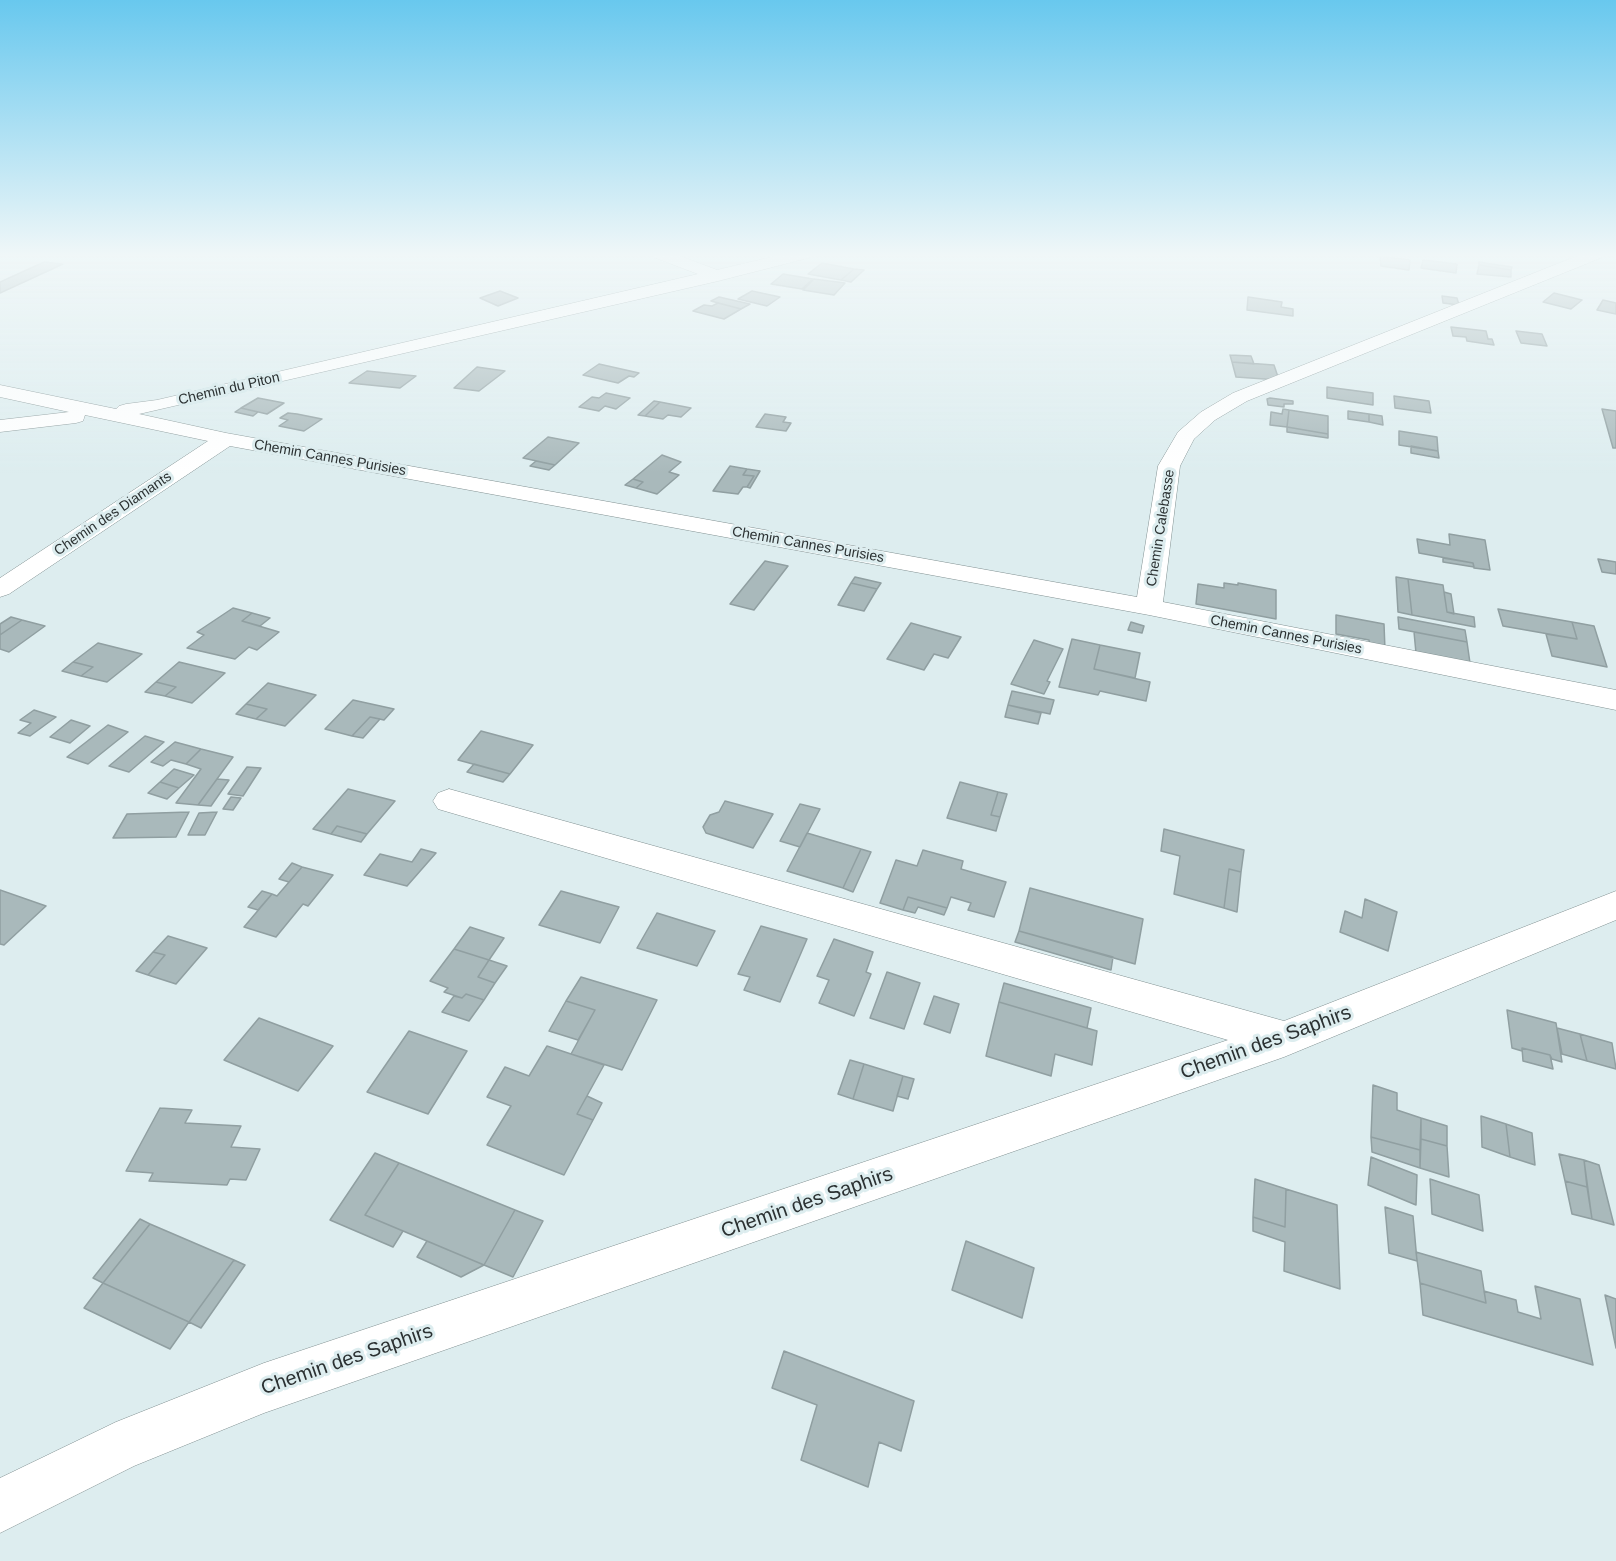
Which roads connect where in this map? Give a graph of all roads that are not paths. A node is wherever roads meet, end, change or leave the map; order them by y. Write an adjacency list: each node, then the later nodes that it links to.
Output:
1 (498, 327): 4 (street, Chemin du Piton)
2 (1415, 327): 8 (street, Chemin Calebasse)
3 (0, 392): 4 (street, Chemin Cannes Purisies)
4 (107, 413): 5 (street, Chemin du Piton); 6 (street, Chemin Cannes Purisies)
5 (0, 426)
6 (226, 439): 7 (street, Chemin des Diamants); 8 (street, Chemin Cannes Purisies)
7 (0, 589)
8 (1149, 608): 9 (street, Chemin Cannes Purisies)
9 (1616, 700)
10 (449, 801): 12 (street)
11 (1616, 905): 12 (street, Chemin des Saphirs)
12 (1284, 1039): 13 (street, Chemin des Saphirs)
13 (0, 1506)

